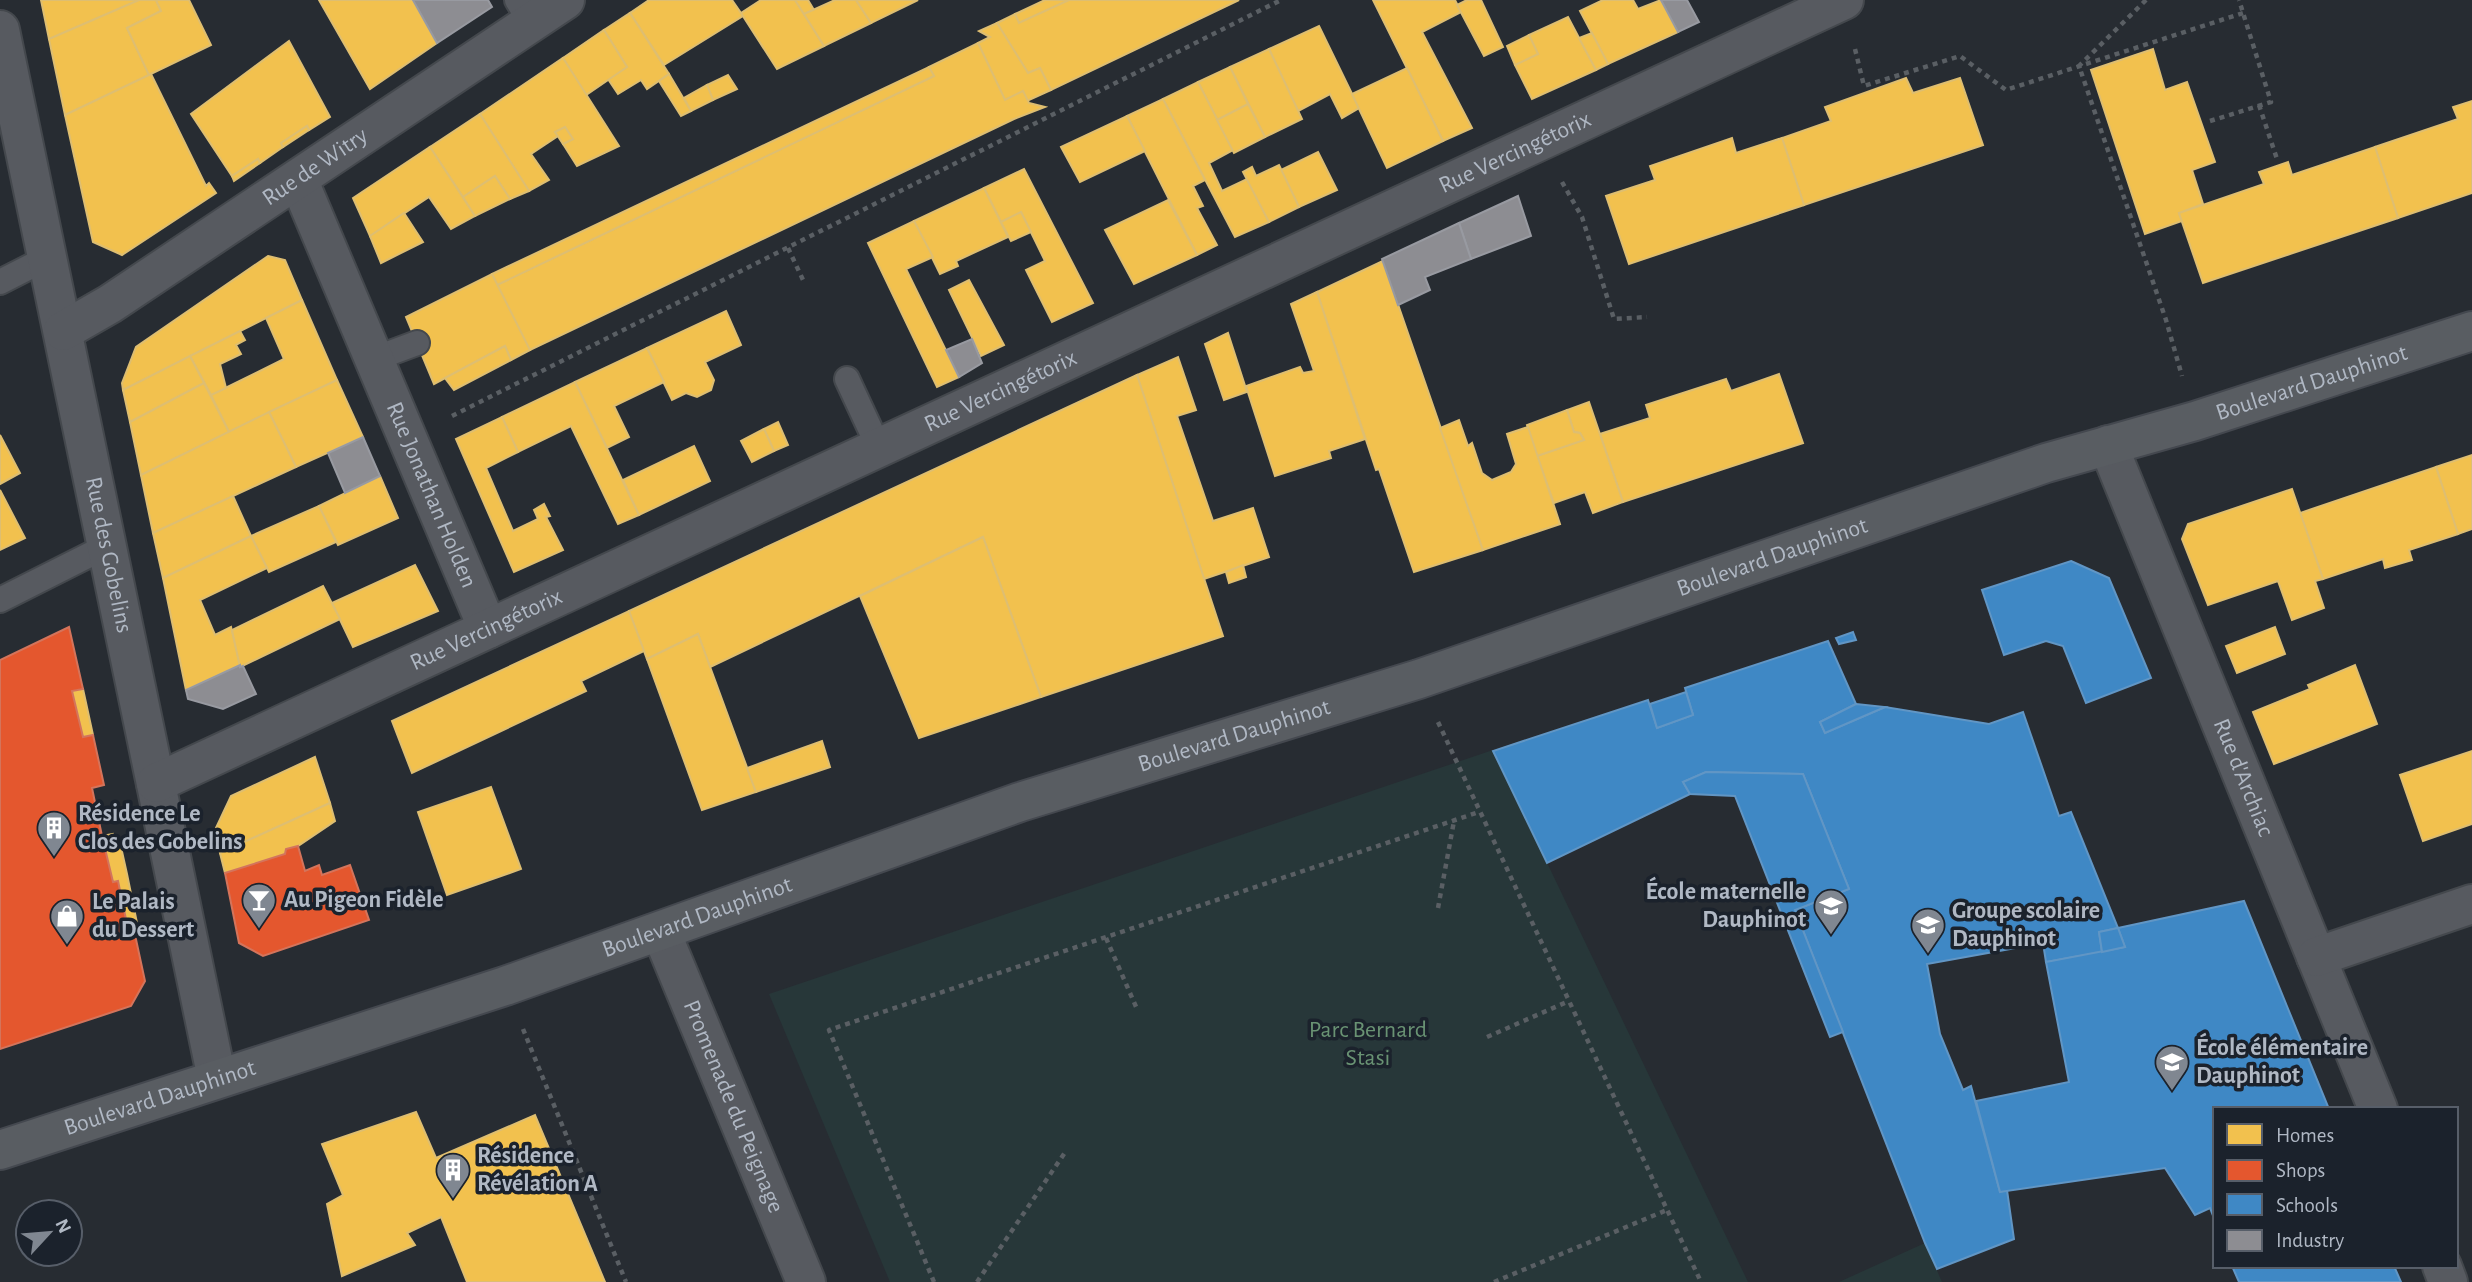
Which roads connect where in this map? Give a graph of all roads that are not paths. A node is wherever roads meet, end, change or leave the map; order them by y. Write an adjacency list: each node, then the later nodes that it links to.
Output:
1 (565, 0): 3 (street, Rue de Witry)
2 (1842, 1): 14 (street, Rue Vercingétorix)
3 (524, 12): 5 (street, Rue de Witry)
4 (0, 30): 6 (street, Rue des Gobelins)
5 (298, 179): 8 (street, Rue de Witry); 11 (street, Rue Jonathan Holden)
6 (47, 258): 7 (lane); 8 (street, Rue des Gobelins)
7 (0, 282)
8 (63, 331): 15 (street, Rue des Gobelins)
9 (2472, 331): 13 (main road, Boulevard Dauphinot)
10 (416, 343): 11 (lane)
11 (374, 359): 17 (street, Rue Jonathan Holden)
12 (847, 379): 14 (lane)
13 (2108, 445): 20 (main road, Boulevard Dauphinot); 21 (street, Rue d'Archiac)
14 (879, 448): 17 (street, Rue Vercingétorix)
15 (107, 546): 16 (lane); 18 (street, Rue des Gobelins)
16 (0, 600)
17 (488, 629): 18 (street, Rue Vercingétorix)
18 (156, 783): 22 (street, Rue des Gobelins)
19 (2472, 904): 21 (street)
20 (661, 932): 22 (main road, Boulevard Dauphinot); 25 (street, Promenade du Peignage)
21 (2316, 957): 23 (street, Rue d'Archiac)
22 (217, 1079): 24 (main road, Boulevard Dauphinot)
23 (2377, 1107)
24 (0, 1150)
25 (806, 1282)

